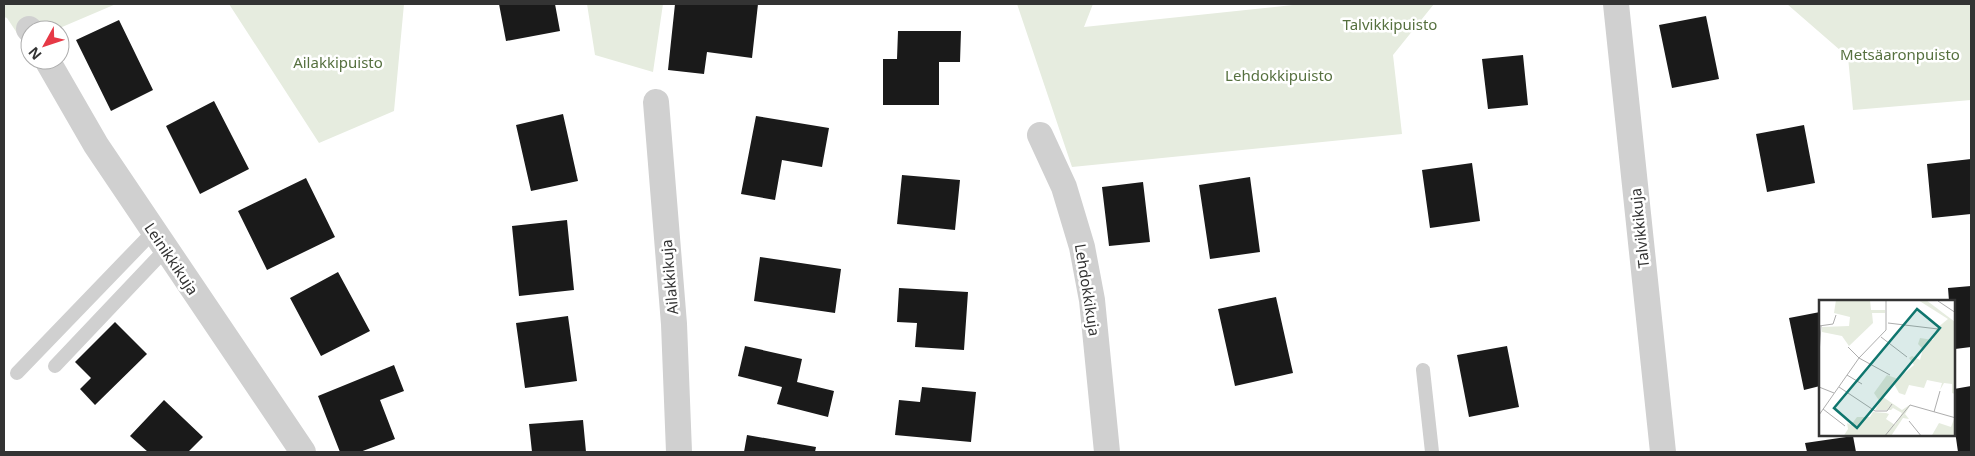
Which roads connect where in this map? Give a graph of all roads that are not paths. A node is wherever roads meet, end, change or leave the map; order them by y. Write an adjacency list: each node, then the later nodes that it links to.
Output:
1 (1616, 4): 13 (street, Talvikkikuja)
2 (53, 70): 5 (street, Leinikkikuja)
3 (656, 102): 10 (street, Ailakkikuja)
4 (1040, 134): 11 (street, Lehdokkikuja)
5 (159, 241): 6 (lane); 8 (lane); 9 (street, Leinikkikuja)
6 (55, 366)
7 (1423, 370): 12 (lane)
8 (17, 373)
9 (303, 452)
10 (678, 452)
11 (1107, 452)
12 (1432, 452)
13 (1663, 452)

